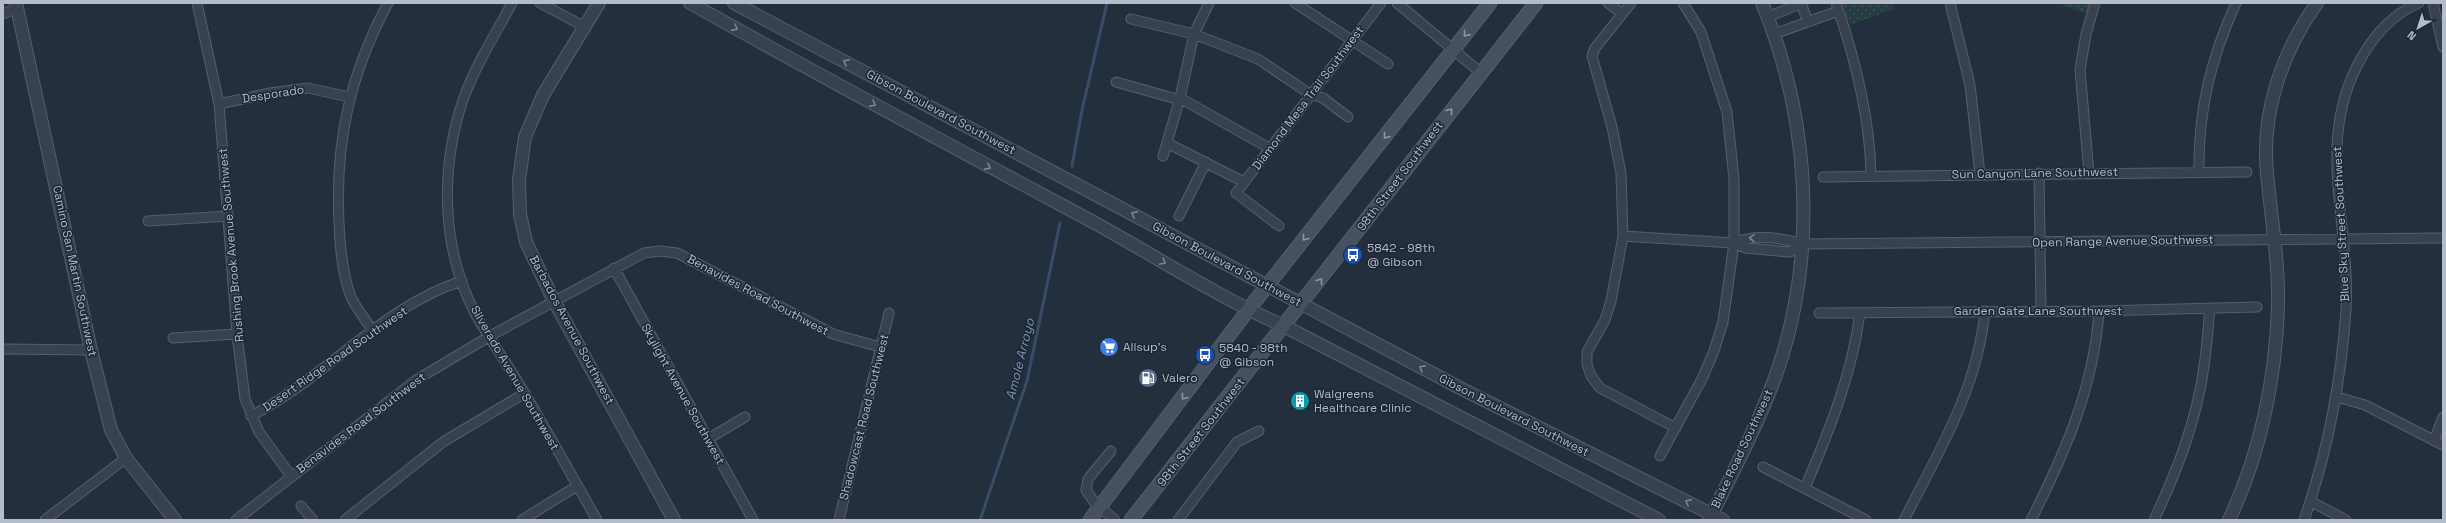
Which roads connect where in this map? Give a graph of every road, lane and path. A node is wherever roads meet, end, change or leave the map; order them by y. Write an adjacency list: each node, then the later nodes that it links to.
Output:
1 (197, 3): 44 (street, Rushing Brook Avenue Southwest)
2 (388, 3): 42 (street)
3 (512, 3): 72 (street, Silverado Avenue Southwest)
4 (540, 3): 32 (street)
5 (599, 3): 32 (street, Barbados Avenue Southwest)
6 (690, 3): 78 (street, Gibson Boulevard Southwest, one-way to 78)
7 (734, 3): 73 (street, Gibson Boulevard Southwest, one-way to 7)
8 (1209, 3): 33 (street)
9 (1295, 3): 35 (street)
10 (1380, 3): 35 (street, Diamond Mesa Trail Southwest)
11 (1397, 3): 37 (street)
12 (1490, 3): 37 (main road, one-way to 37)
13 (1536, 3): 39 (main road, 98th Street Southwest)
14 (1608, 3): 27 (street)
15 (1683, 3): 67 (street)
16 (1762, 3): 29 (street, Blake Road Southwest)
17 (1801, 3): 29 (street); 31 (street)
18 (1950, 3): 54 (street)
19 (2095, 3): 53 (street)
20 (2236, 3): 50 (street)
21 (2317, 3): 66 (street)
22 (2419, 3): 63 (street, Blue Sky Street Southwest)
23 (2433, 3): 36 (street)
24 (1628, 4): 27 (street)
25 (16, 6): 28 (street); 92 (street, Camino San Martin Southwest)
26 (1837, 7): 31 (street); 55 (street)
27 (1622, 13): 62 (street)
28 (3, 14)
29 (1768, 17): 34 (street, Blake Road Southwest)
30 (1131, 19): 33 (street)
31 (1808, 22): 34 (street)
32 (585, 27): 74 (street, Barbados Avenue Southwest)
33 (1194, 34): 41 (street); 43 (street)
34 (1774, 34): 69 (street, Blake Road Southwest)
35 (1351, 41): 38 (street); 41 (street, Diamond Mesa Trail Southwest)
36 (2443, 46)
37 (1454, 49): 39 (street); 73 (main road, one-way to 73)
38 (1388, 64)
39 (1480, 72): 75 (main road, 98th Street Southwest, one-way to 39)
40 (1116, 82): 43 (street)
41 (1310, 94): 45 (street); 47 (street, Diamond Mesa Trail Southwest)
42 (349, 97): 44 (street, Desporado); 86 (street)
43 (1180, 99): 46 (street); 47 (street)
44 (219, 104): 58 (street, Rushing Brook Avenue Southwest)
45 (1348, 117)
46 (1167, 143): 48 (street); 49 (street)
47 (1269, 148): 57 (street, Diamond Mesa Trail Southwest)
48 (1163, 156)
49 (1206, 162): 57 (street); 59 (street)
50 (2199, 172): 51 (street, Sun Canyon Lane Southwest); 53 (street, Sun Canyon Lane Southwest)
51 (2248, 172)
52 (2039, 173): 53 (street, Sun Canyon Lane Southwest); 54 (street, Sun Canyon Lane Southwest); 68 (street)
53 (2089, 173)
54 (1980, 174): 55 (street, Sun Canyon Lane Southwest)
55 (1871, 175): 56 (street, Sun Canyon Lane Southwest)
56 (1823, 177)
57 (1244, 182): 61 (street, Diamond Mesa Trail Southwest)
58 (229, 216): 60 (street); 87 (street, Rushing Brook Avenue Southwest)
59 (1179, 216)
60 (148, 221)
61 (1279, 226)
62 (1623, 236): 67 (street); 98 (street)
63 (2344, 238): 64 (street, Open Range Avenue Southwest); 66 (street, Open Range Avenue Southwest); 94 (street, Blue Sky Street Southwest)
64 (2443, 238)
65 (1771, 239): 67 (street, one-way to 67); 69 (street); 70 (street)
66 (2275, 239): 68 (street, Open Range Avenue Southwest); 134 (street)
67 (1734, 243): 70 (street); 98 (street)
68 (2039, 243): 69 (street, Open Range Avenue Southwest); 80 (street)
69 (1803, 244): 70 (street); 113 (street, Blake Road Southwest)
70 (1770, 250)
71 (614, 268): 74 (street, Benavides Road Southwest); 90 (street, Benavides Road Southwest); 100 (street, Skylight Avenue Southwest)
72 (462, 281): 86 (street, Desert Ridge Road Southwest); 88 (street, Silverado Avenue Southwest)
73 (1268, 286): 75 (street, Gibson Boulevard Southwest); 78 (main road)
74 (554, 301): 88 (street, Benavides Road Southwest); 121 (street, Barbados Avenue Southwest)
75 (1302, 305): 85 (main road, 98th Street Southwest); 113 (street, Gibson Boulevard Southwest, one-way to 75)
76 (2257, 307): 77 (street, Garden Gate Lane Southwest)
77 (2210, 308): 81 (street, Garden Gate Lane Southwest); 133 (street)
78 (1248, 310): 85 (street, Gibson Boulevard Southwest); 112 (main road, one-way to 112)
79 (1985, 311): 80 (street, Garden Gate Lane Southwest); 84 (street, Garden Gate Lane Southwest); 131 (street)
80 (2041, 311): 81 (street, Garden Gate Lane Southwest)
81 (2099, 311): 132 (street)
82 (889, 313): 90 (street, Shadowcast Road Southwest)
83 (1819, 313): 84 (street, Garden Gate Lane Southwest)
84 (1860, 313): 109 (street)
85 (1284, 326): 126 (main road, 98th Street Southwest); 128 (street, Gibson Boulevard Southwest)
86 (372, 330): 95 (street, Desert Ridge Road Southwest)
87 (237, 334): 89 (street); 95 (street, Rushing Brook Avenue Southwest)
88 (490, 336): 93 (street, Silverado Avenue Southwest); 107 (street, Benavides Road Southwest)
89 (174, 338)
90 (880, 346): 123 (street, Shadowcast Road Southwest)
91 (3, 349): 92 (street)
92 (91, 350): 105 (street, Camino San Martin Southwest)
93 (525, 393): 108 (street, Silverado Avenue Southwest); 118 (street)
94 (2337, 397): 101 (street); 110 (street, Blue Sky Street Southwest)
95 (252, 416): 107 (street, Rushing Brook Avenue Southwest)
96 (745, 417): 100 (street)
97 (2443, 417): 101 (street)
98 (1676, 428): 104 (street)
99 (1259, 431): 127 (street)
100 (708, 438): 122 (street, Skylight Avenue Southwest)
101 (2434, 441): 102 (street)
102 (2443, 445)
103 (1111, 451): 112 (street)
104 (1660, 456)
105 (126, 458): 114 (street); 115 (street, Camino San Martin Southwest)
106 (1762, 467): 109 (street)
107 (291, 476): 116 (street, Benavides Road Southwest)
108 (577, 486): 119 (street); 120 (street, Silverado Avenue Southwest)
109 (1805, 488): 130 (street)
110 (2310, 501): 135 (street, Blue Sky Street Southwest); 136 (street)
111 (301, 506): 117 (street)
112 (1100, 507): 124 (main road); 125 (street)
113 (1710, 517): 129 (street, Gibson Boulevard Southwest)
114 (45, 520)
115 (175, 520)
116 (236, 520)
117 (313, 520)
118 (344, 520)
119 (522, 520)
120 (597, 520)
121 (674, 520)
122 (752, 520)
123 (839, 520)
124 (1090, 520)
125 (1115, 520)
126 (1131, 520)
127 (1178, 520)
128 (1658, 520)
129 (1723, 520)
130 (1866, 520)
131 (1904, 520)
132 (2031, 520)
133 (2154, 520)
134 (2229, 520)
135 (2304, 520)
136 (2346, 520)

